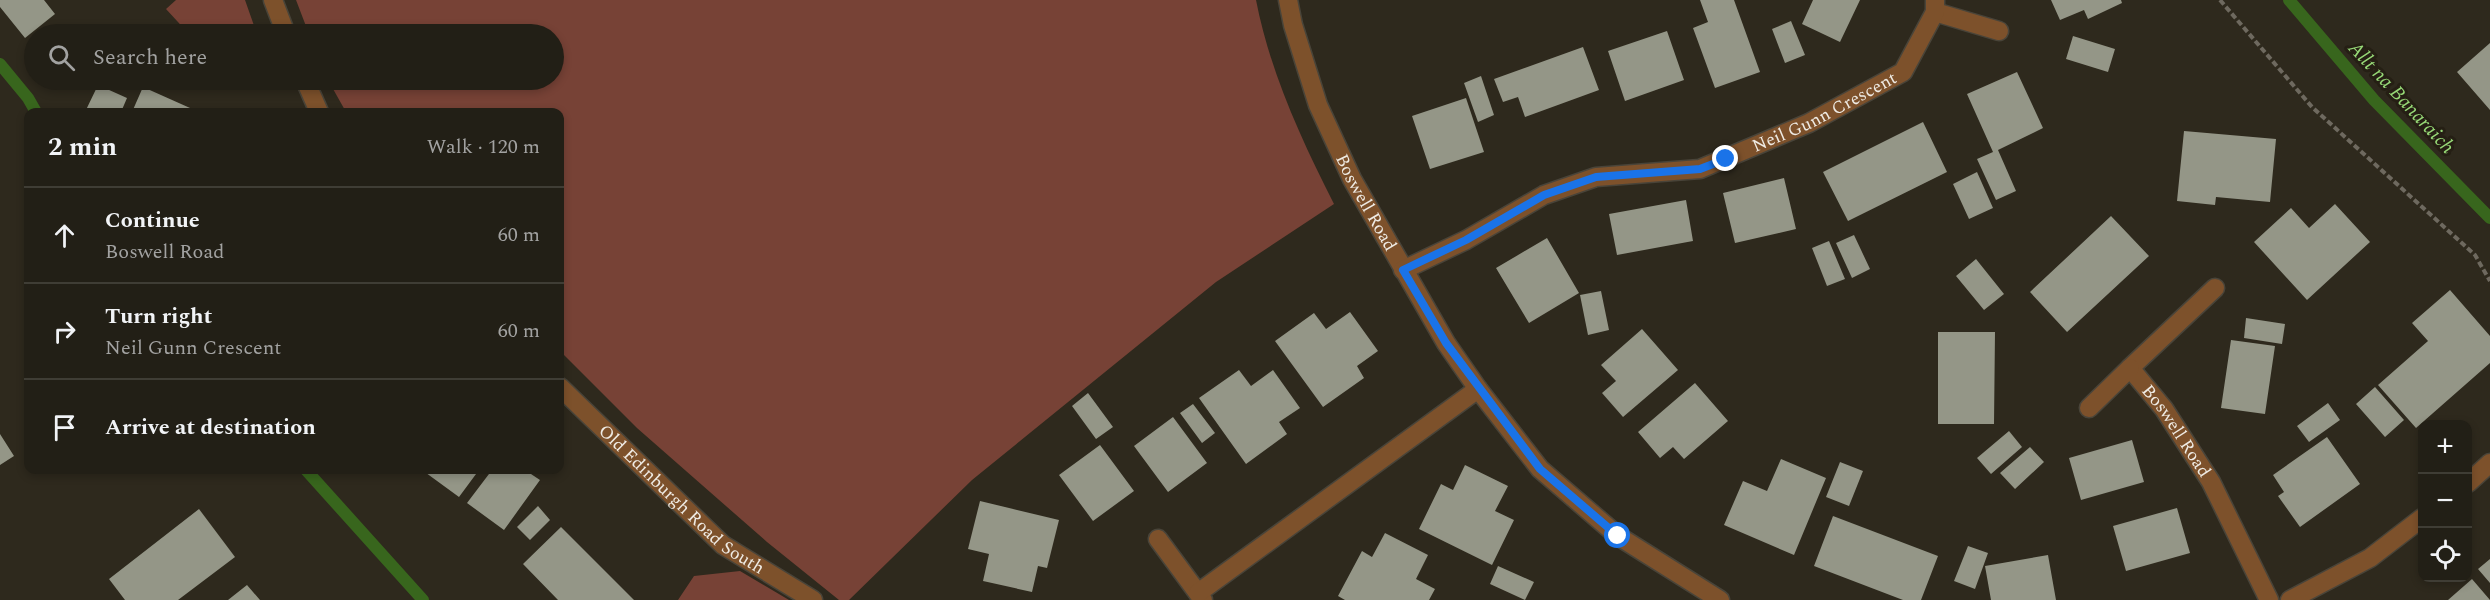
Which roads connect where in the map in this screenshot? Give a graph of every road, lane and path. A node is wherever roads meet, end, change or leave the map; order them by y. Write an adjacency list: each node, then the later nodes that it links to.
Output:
1 (273, 0): 5 (street)
2 (1288, 0): 9 (street, Boswell Road)
3 (2220, 0): 10 (path)
4 (1935, 6): 6 (street); 9 (street, Neil Gunn Crescent)
5 (282, 24)
6 (1999, 30)
7 (309, 90): 8 (street)
8 (317, 108)
9 (1403, 270): 13 (street, Boswell Road)
10 (2490, 282)
11 (2215, 288): 12 (street, Boswell Road)
12 (2130, 368): 15 (street); 23 (street, Boswell Road)
13 (1478, 389): 20 (street); 22 (street, Boswell Road)
14 (564, 391): 21 (street, Old Edinburgh Road South)
15 (2089, 408)
16 (2490, 463): 17 (street)
17 (2472, 479)
18 (2418, 521): 24 (street)
19 (1158, 539): 20 (street)
20 (1201, 597)
21 (813, 600)
22 (1720, 600)
23 (2269, 600)
24 (2290, 600)

